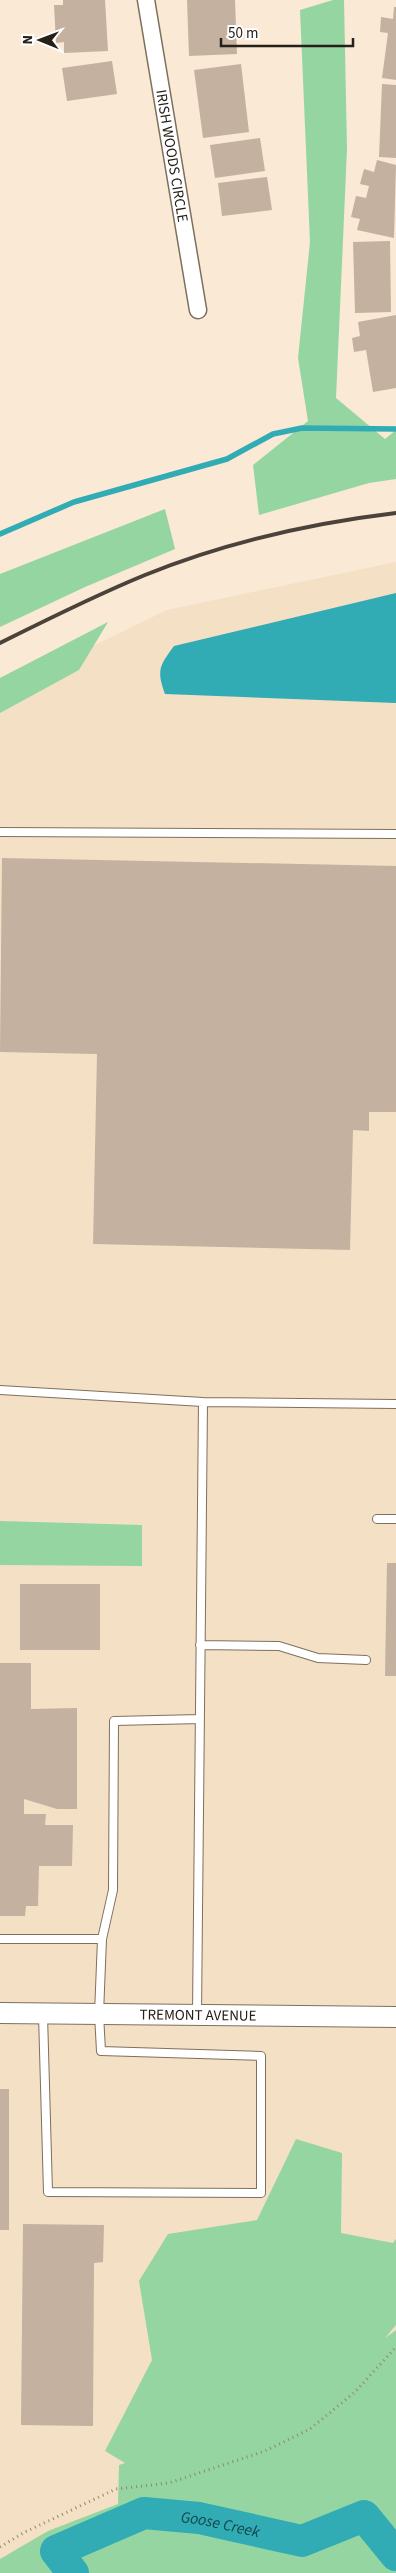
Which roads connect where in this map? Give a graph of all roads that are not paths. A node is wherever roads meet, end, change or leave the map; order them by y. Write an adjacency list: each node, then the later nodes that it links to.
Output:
1 (146, 0): 2 (street, IRISH WOODS CIRCLE)
2 (198, 310)
3 (0, 832): 4 (lane)
4 (396, 834)
5 (0, 1390): 6 (lane)
6 (203, 1402): 7 (lane); 10 (lane)
7 (396, 1404)
8 (377, 1519): 9 (lane)
9 (396, 1519)
10 (200, 1645): 11 (lane); 12 (lane)
11 (366, 1660)
12 (200, 1719): 14 (lane); 18 (lane)
13 (0, 1939): 14 (lane)
14 (102, 1939): 17 (lane)
15 (0, 2013): 16 (street, TREMONT AVENUE)
16 (43, 2013): 17 (street, TREMONT AVENUE); 17 (lane)
17 (99, 2014): 18 (street, TREMONT AVENUE)
18 (197, 2014): 19 (street, TREMONT AVENUE)
19 (396, 2017)

